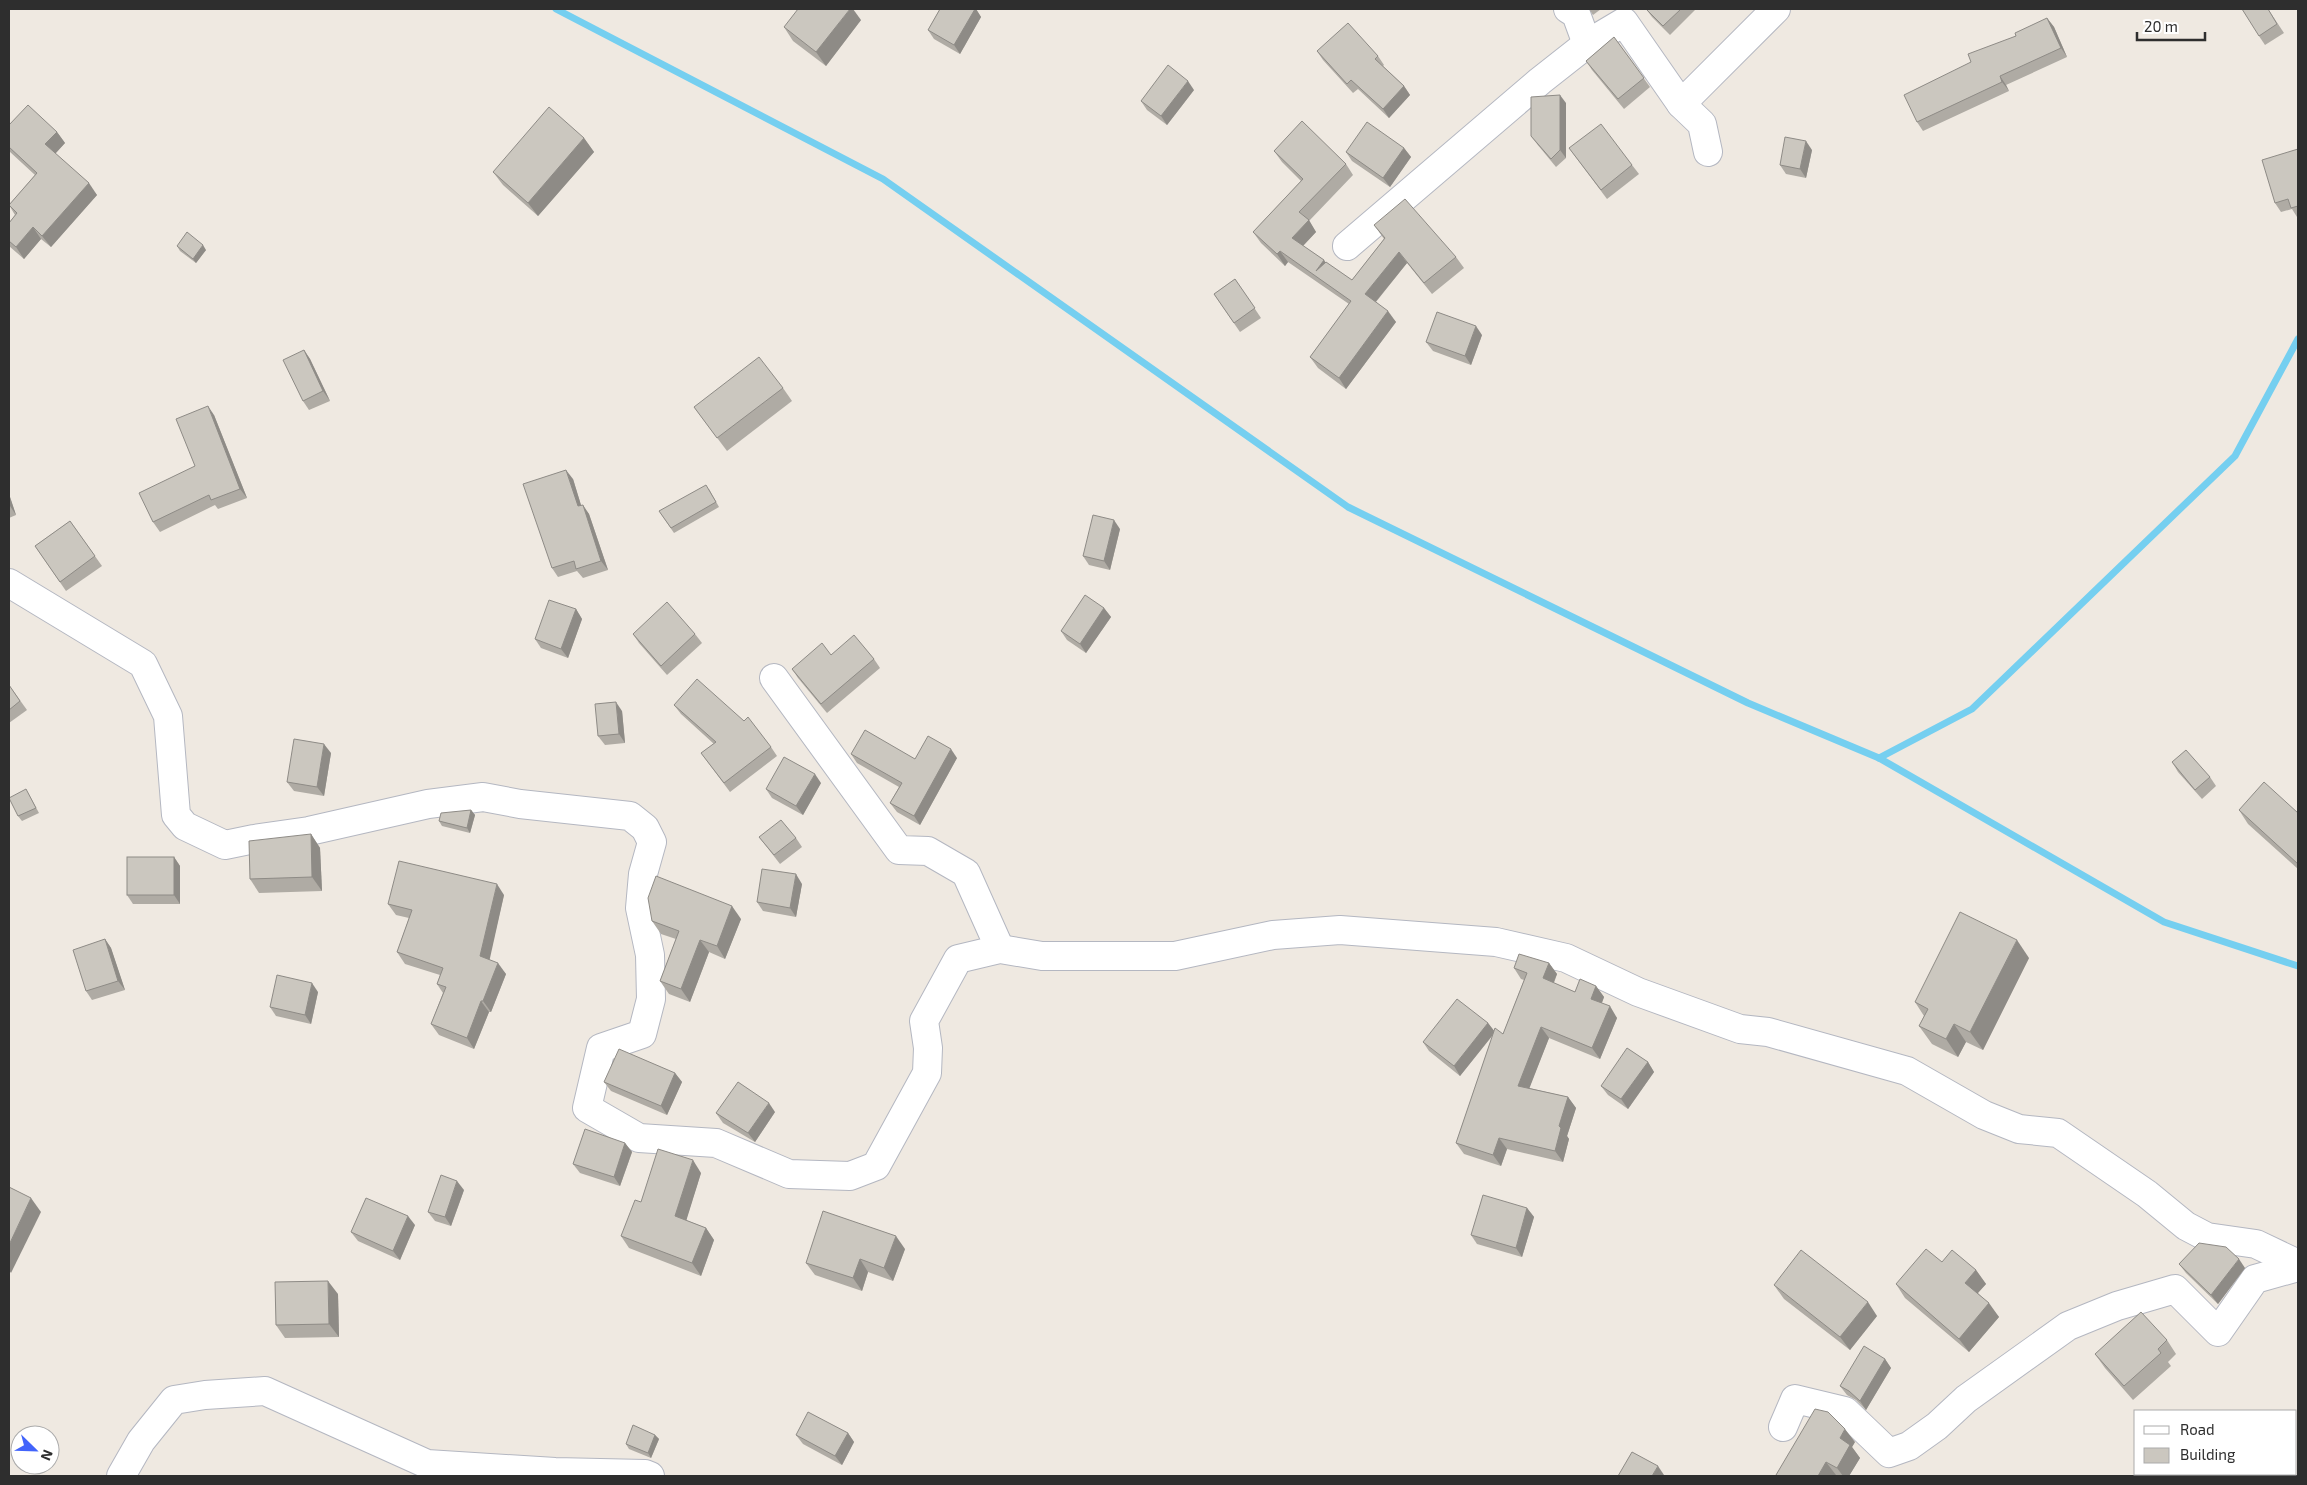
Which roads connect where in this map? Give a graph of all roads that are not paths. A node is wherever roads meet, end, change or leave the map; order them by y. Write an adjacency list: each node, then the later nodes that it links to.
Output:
1 (1568, 9): 3 (street)
2 (1776, 9): 4 (street)
3 (1588, 44): 4 (street); 6 (street)
4 (1681, 104): 5 (street)
5 (1708, 152)
6 (1347, 246)
7 (9, 583): 9 (street)
8 (774, 678): 9 (street)
9 (1000, 949): 10 (street)
10 (2298, 1265): 11 (street)
11 (1783, 1427)
12 (121, 1476): 13 (street)
13 (650, 1476)

